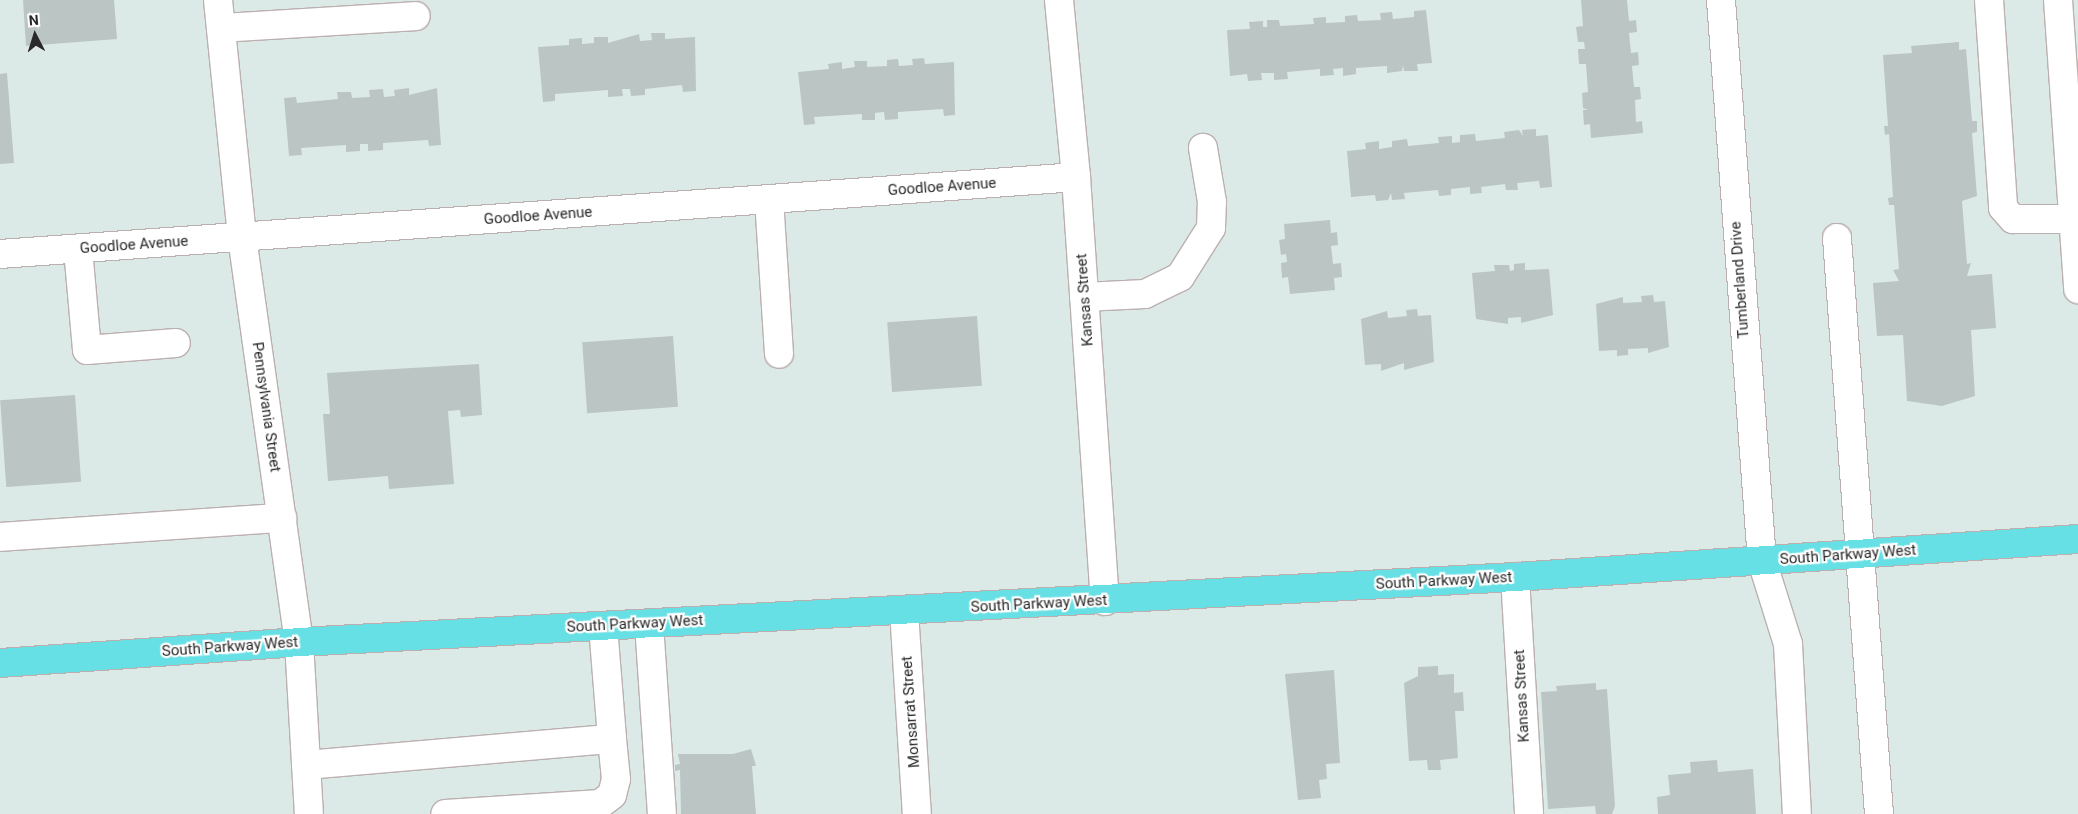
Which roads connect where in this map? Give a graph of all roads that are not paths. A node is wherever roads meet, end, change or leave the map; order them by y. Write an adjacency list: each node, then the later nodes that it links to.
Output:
1 (218, 0): 7 (street, Pennsylvania Street)
2 (1059, 0): 10 (street, Kansas Street)
3 (1721, 0): 25 (street, Tumberland Drive)
4 (1989, 0): 12 (street)
5 (2058, 0): 8 (street)
6 (416, 16): 7 (street)
7 (221, 28): 13 (street, Pennsylvania Street)
8 (2071, 82): 12 (street)
9 (1203, 148): 18 (street)
10 (1076, 177): 11 (street, Goodloe Avenue); 18 (street, Kansas Street)
11 (770, 199): 13 (street, Goodloe Avenue); 20 (street)
12 (2073, 219): 17 (street)
13 (242, 237): 15 (street, Goodloe Avenue); 21 (street, Pennsylvania Street)
14 (1837, 238): 24 (street)
15 (78, 249): 16 (street, Goodloe Avenue); 19 (street)
16 (0, 254)
17 (2078, 289)
18 (1084, 297): 27 (street, Kansas Street)
19 (176, 343)
20 (779, 354)
21 (282, 518): 22 (street); 31 (street, Pennsylvania Street)
22 (0, 537)
23 (2078, 539): 24 (main road, South Parkway West)
24 (1861, 554): 25 (main road, South Parkway West); 41 (street)
25 (1762, 561): 26 (main road, South Parkway West); 40 (street, Tumberland Drive)
26 (1515, 577): 27 (main road, South Parkway West); 39 (street, Kansas Street)
27 (1105, 601): 28 (main road, South Parkway West)
28 (904, 610): 29 (main road, South Parkway West); 38 (street, Monsarrat Street)
29 (649, 624): 30 (main road, South Parkway West); 37 (street)
30 (603, 626): 31 (main road, South Parkway West); 33 (street)
31 (299, 642): 32 (main road, South Parkway West); 34 (street, Pennsylvania Street)
32 (0, 663)
33 (612, 739): 34 (street); 36 (street)
34 (306, 765): 35 (street, Pennsylvania Street)
35 (309, 814)
36 (445, 814)
37 (662, 814)
38 (917, 814)
39 (1529, 814)
40 (1797, 814)
41 (1879, 814)

